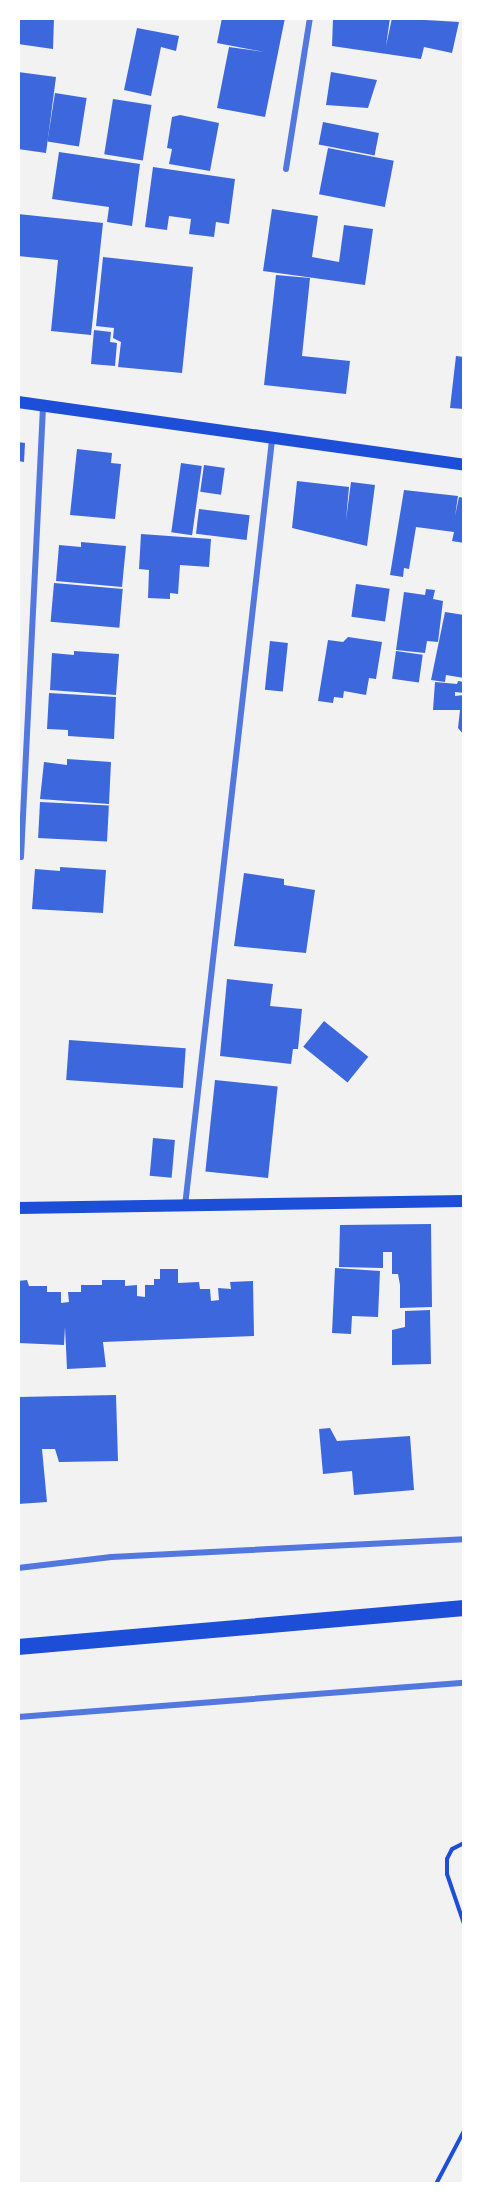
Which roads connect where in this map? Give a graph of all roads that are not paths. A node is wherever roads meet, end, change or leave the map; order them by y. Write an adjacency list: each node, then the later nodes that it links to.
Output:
1 (310, 18): 2 (street)
2 (286, 169)
3 (18, 402): 4 (main road)
4 (43, 405): 5 (main road); 7 (street)
5 (272, 440): 6 (main road); 9 (street)
6 (464, 465)
7 (21, 857)
8 (464, 1201): 9 (main road)
9 (185, 1207): 10 (main road)
10 (18, 1208)
11 (464, 1539): 12 (street)
12 (18, 1568)
13 (464, 1608): 14 (highway)
14 (18, 1647)
15 (464, 1683): 16 (street)
16 (18, 1717)

